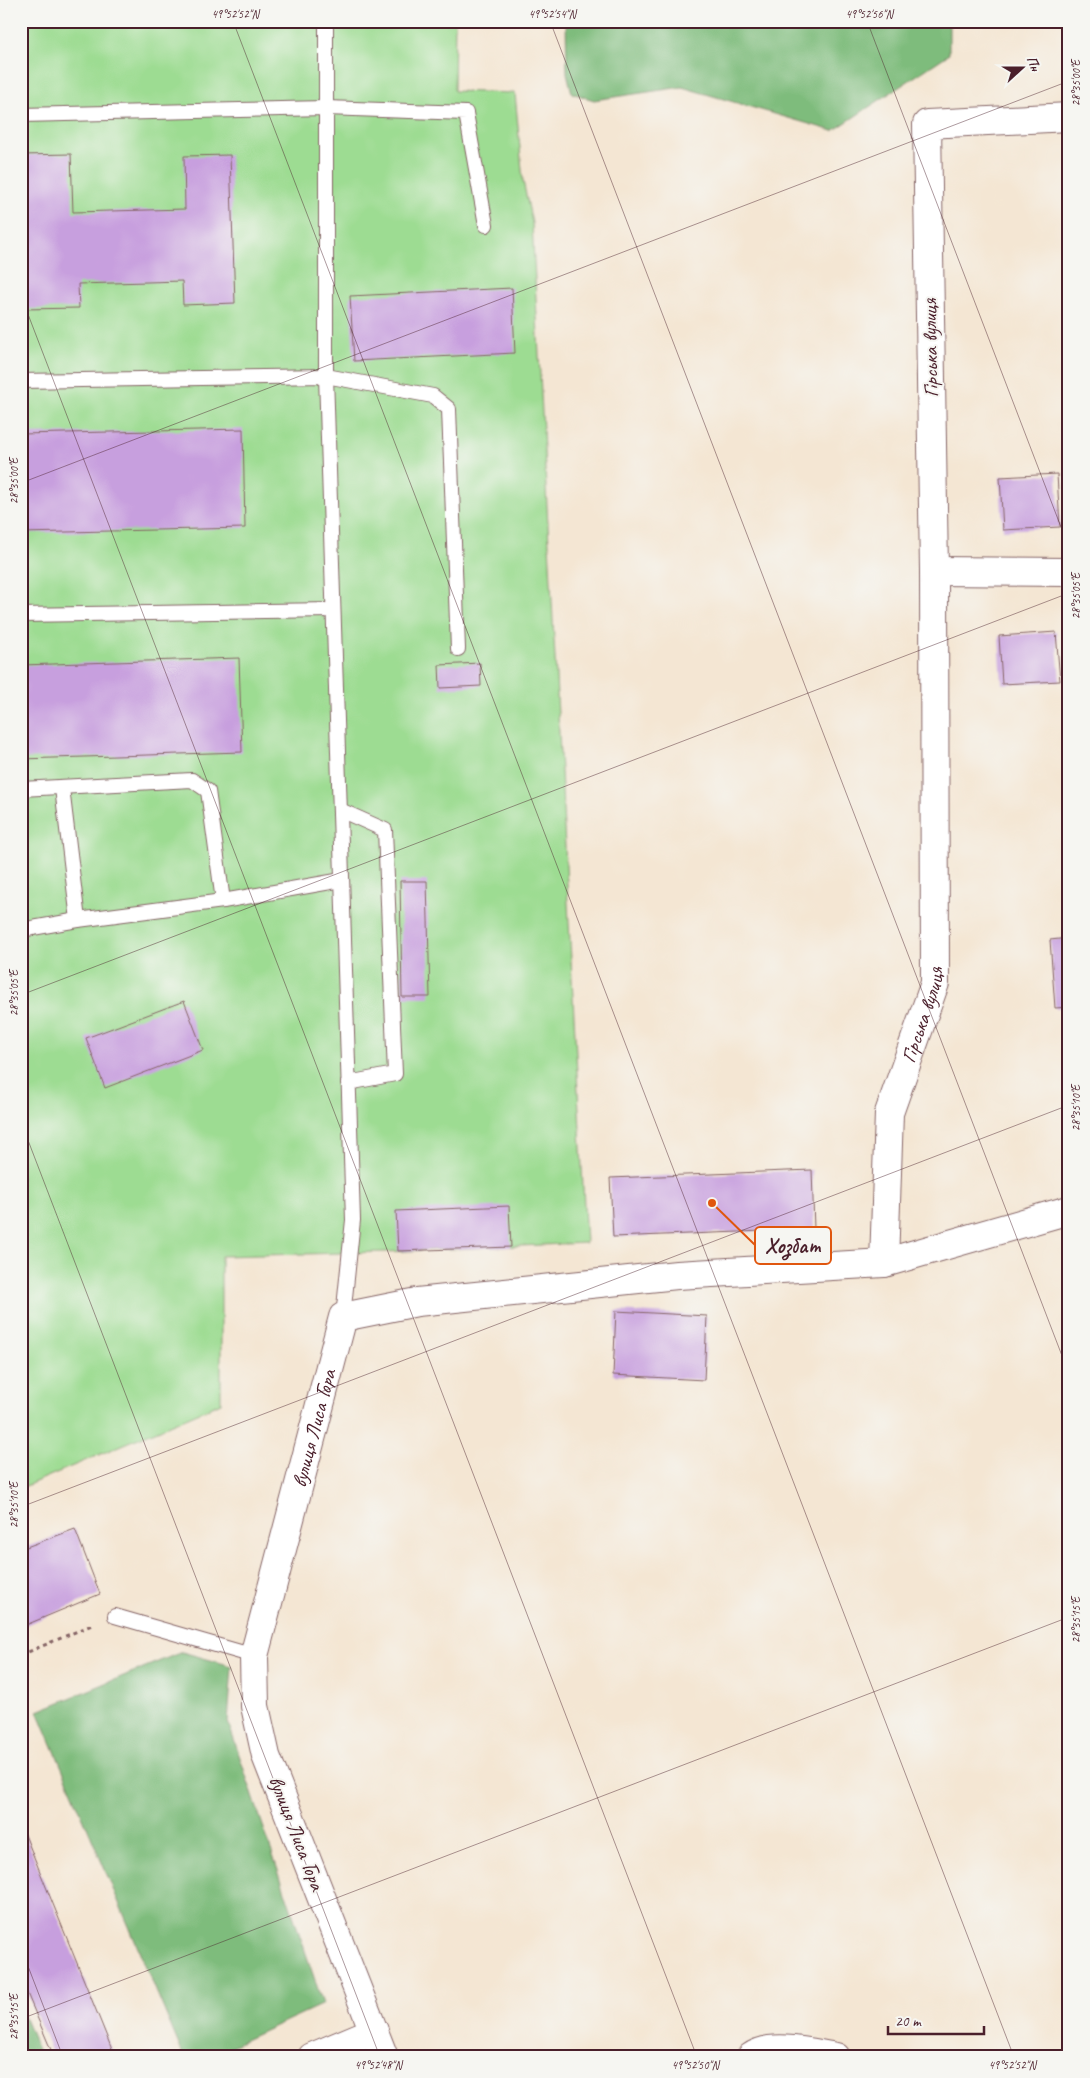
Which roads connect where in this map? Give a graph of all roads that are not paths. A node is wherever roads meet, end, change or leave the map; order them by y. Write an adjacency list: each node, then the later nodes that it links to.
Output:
1 (326, 21): 2 (lane)
2 (326, 108): 3 (lane); 5 (lane); 6 (lane)
3 (21, 115)
4 (1069, 117): 8 (street, Гірська вулиця)
5 (486, 225)
6 (326, 376): 7 (lane); 10 (lane); 12 (lane)
7 (21, 381)
8 (934, 571): 9 (street); 22 (street, Гірська вулиця)
9 (1069, 572)
10 (333, 610): 11 (lane); 15 (lane)
11 (21, 615)
12 (458, 649)
13 (62, 788): 14 (lane); 17 (lane); 18 (lane)
14 (21, 789)
15 (340, 810): 16 (lane); 20 (lane)
16 (342, 880): 17 (lane); 20 (lane)
17 (223, 901): 18 (lane)
18 (78, 920): 19 (lane)
19 (21, 930)
20 (348, 1083): 23 (lane)
21 (1069, 1210): 22 (street)
22 (884, 1263): 23 (street)
23 (343, 1317): 25 (street, вулиця Лиса Гора)
24 (115, 1616): 25 (lane)
25 (254, 1656): 26 (street, вулиця Лиса Гора)
26 (374, 2031): 27 (street); 28 (street, вулиця Лиса Гора)
27 (312, 2057)
28 (384, 2057)
29 (751, 2057): 30 (street)
30 (836, 2057)

